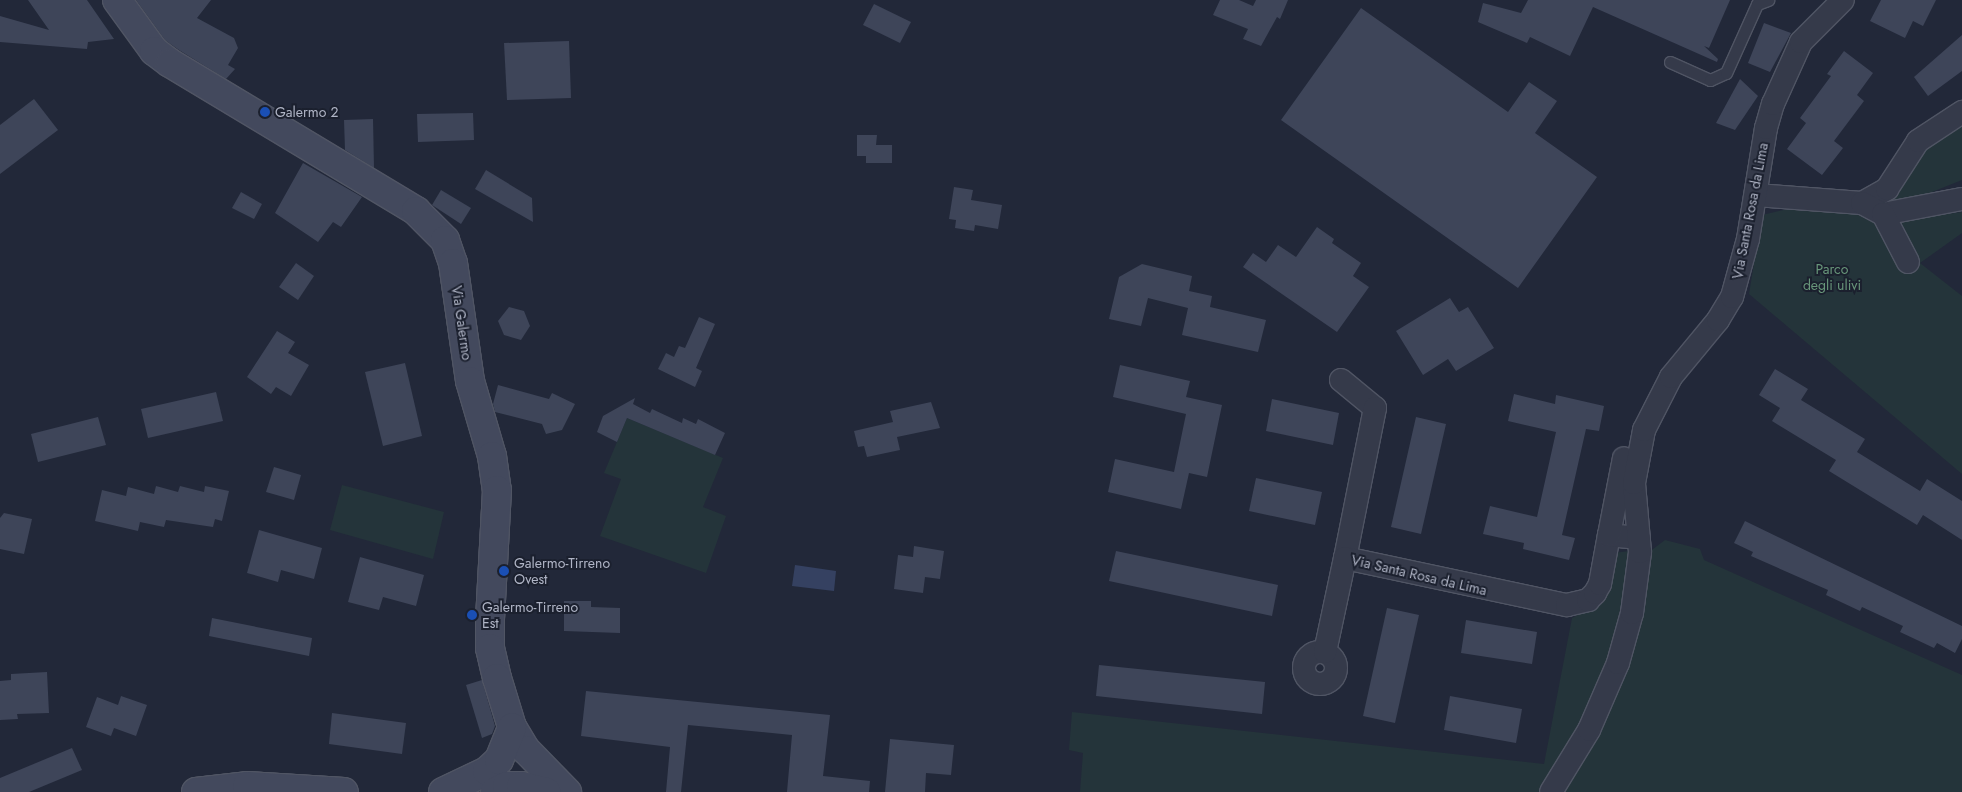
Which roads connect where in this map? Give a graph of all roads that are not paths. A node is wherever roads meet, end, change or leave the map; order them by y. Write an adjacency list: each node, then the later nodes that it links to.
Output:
1 (118, 0): 17 (main road, Via Galermo)
2 (1768, 0): 4 (lane)
3 (1843, 0): 6 (street, Via Santa Rosa da Lima)
4 (1670, 62)
5 (1962, 112): 8 (street)
6 (1756, 195): 8 (street); 11 (street, Via Santa Rosa da Lima)
7 (1962, 199): 9 (street)
8 (1862, 203): 9 (street)
9 (1883, 214): 10 (street)
10 (1908, 262)
11 (1671, 377): 13 (street); 14 (street, Via Santa Rosa da Lima)
12 (1341, 380): 15 (street, Via Santa Rosa da Lima)
13 (1609, 535): 14 (street); 15 (street, Via Santa Rosa da Lima)
14 (1639, 538): 24 (street, Via Santa Rosa da Lima)
15 (1345, 558): 16 (street)
16 (1324, 652)
17 (512, 727): 20 (main road); 23 (main road, Via Galermo)
18 (196, 792): 19 (main road)
19 (344, 792)
20 (443, 792)
21 (495, 792): 22 (main road)
22 (546, 792)
23 (567, 792)
24 (1551, 792)

